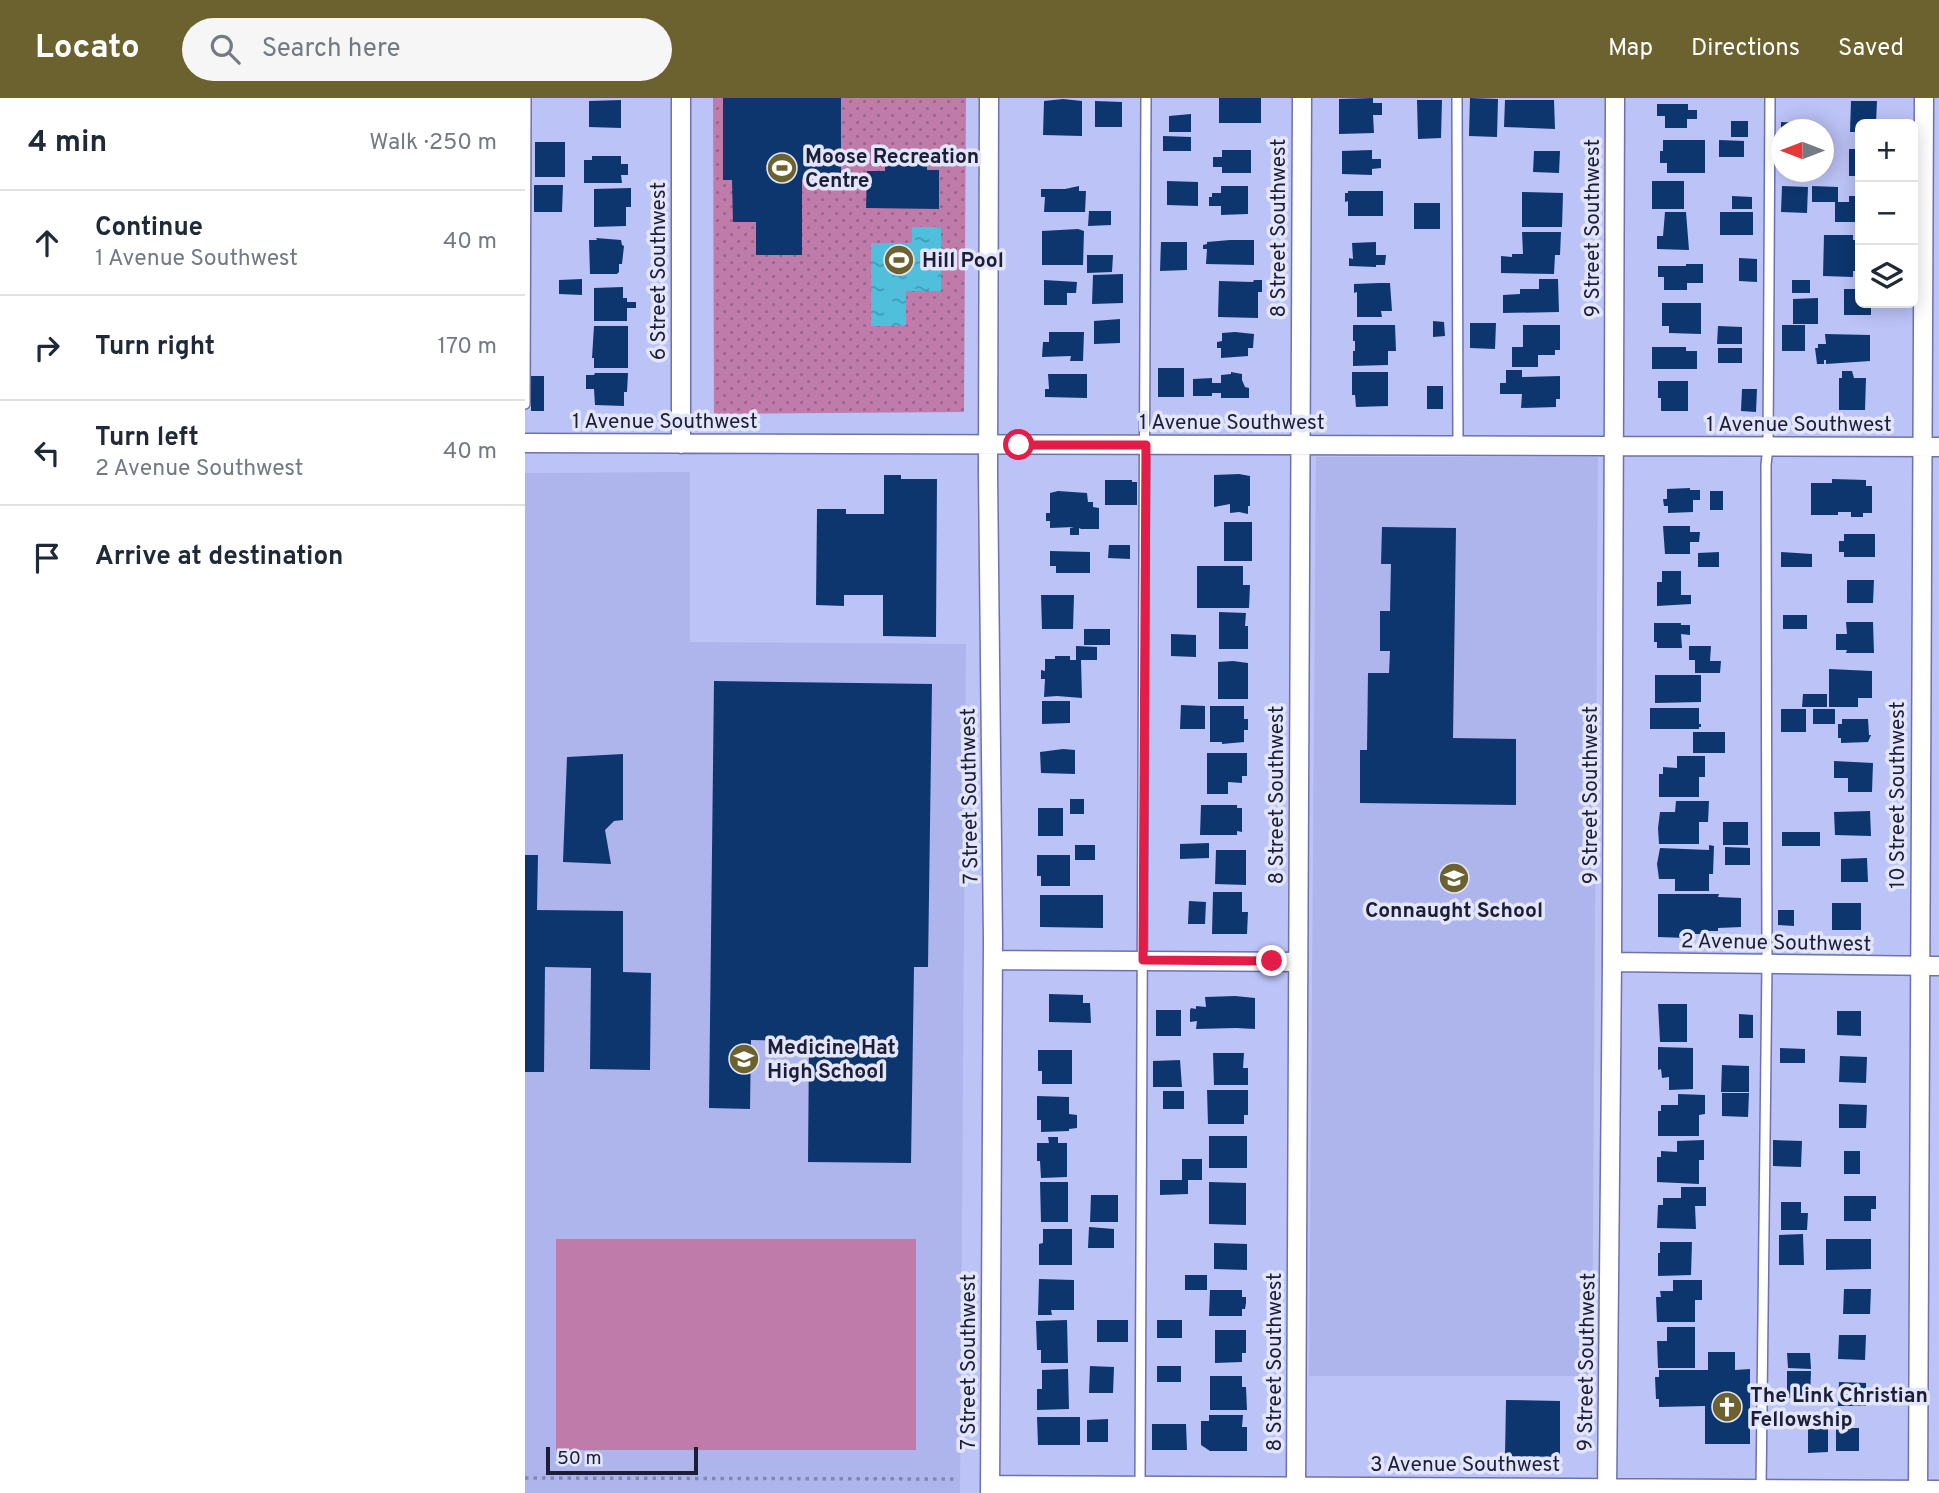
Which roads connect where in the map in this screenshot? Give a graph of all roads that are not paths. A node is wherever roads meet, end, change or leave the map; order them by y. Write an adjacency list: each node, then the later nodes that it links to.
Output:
1 (526, 98): 10 (lane)
2 (681, 98): 12 (street, 6 Street Southwest)
3 (989, 98): 13 (street, 7 Street Southwest)
4 (1146, 98): 14 (lane)
5 (1302, 98): 15 (street, 8 Street Southwest)
6 (1457, 98): 16 (lane)
7 (1615, 98): 17 (street, 9 Street Southwest)
8 (1770, 98): 18 (lane)
9 (1924, 98): 19 (street, 10 Street Southwest)
10 (525, 404)
11 (525, 443): 12 (street, 1 Avenue Southwest)
12 (681, 444): 13 (street, 1 Avenue Southwest)
13 (988, 444): 14 (street, 1 Avenue Southwest); 20 (street, 7 Street Southwest)
14 (1146, 445): 15 (street, 1 Avenue Southwest); 21 (lane)
15 (1300, 445): 16 (street, 1 Avenue Southwest); 22 (street, 8 Street Southwest)
16 (1458, 446): 17 (street, 1 Avenue Southwest)
17 (1614, 446): 18 (street, 1 Avenue Southwest); 23 (street, 9 Street Southwest)
18 (1768, 447): 19 (street, 1 Avenue Southwest); 24 (lane)
19 (1931, 447): 25 (street, 10 Street Southwest)
20 (993, 960): 21 (street); 27 (street, 7 Street Southwest)
21 (1143, 960): 22 (street); 28 (lane)
22 (1298, 961): 29 (street, 8 Street Southwest)
23 (1612, 962): 24 (street, 2 Avenue Southwest); 31 (street, 9 Street Southwest)
24 (1767, 964): 25 (street, 2 Avenue Southwest); 33 (lane)
25 (1919, 966): 26 (street, 2 Avenue Southwest); 34 (street, 10 Street Southwest)
26 (1939, 966)
27 (990, 1489): 28 (street, 3 Avenue Southwest)
28 (1140, 1489): 29 (street, 3 Avenue Southwest)
29 (1296, 1490): 30 (street, 3 Avenue Southwest)
30 (1455, 1490): 31 (street, 3 Avenue Southwest)
31 (1607, 1490): 33 (street, 3 Avenue Southwest)
32 (1939, 1490): 34 (street, 3 Avenue Southwest)
33 (1761, 1491): 34 (street, 3 Avenue Southwest)
34 (1918, 1491)

